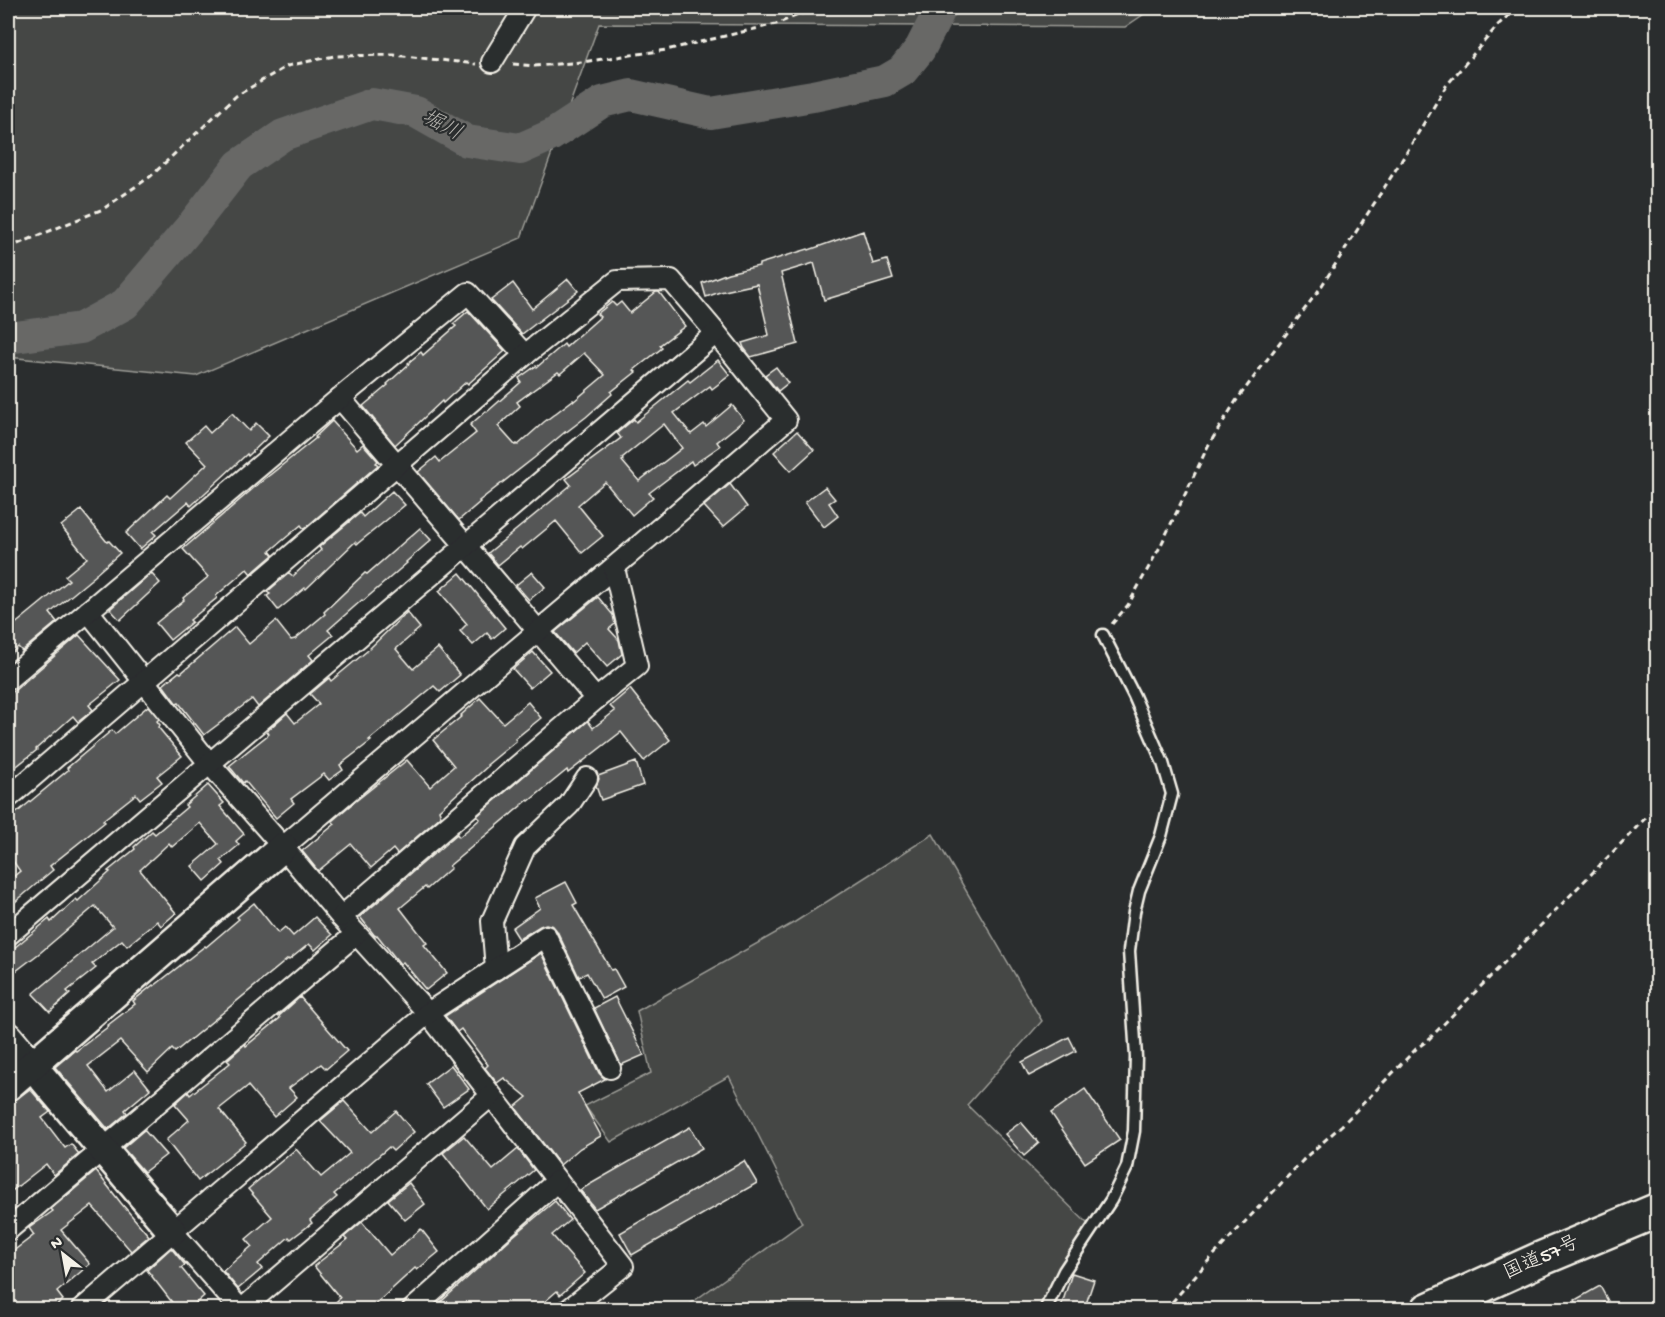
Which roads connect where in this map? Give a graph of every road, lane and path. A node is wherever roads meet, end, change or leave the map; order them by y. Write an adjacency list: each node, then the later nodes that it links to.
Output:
1 (525, 8): 4 (street)
2 (816, 8): 4 (path)
3 (1517, 8): 14 (path)
4 (492, 62): 5 (path)
5 (8, 248)
6 (716, 333): 7 (street); 10 (street); 11 (street)
7 (525, 355): 8 (street); 9 (street)
8 (340, 398): 9 (street); 12 (street)
9 (396, 465): 10 (street); 16 (street)
10 (466, 546): 13 (street); 18 (street)
11 (614, 568): 13 (street); 17 (street)
12 (88, 612): 15 (street); 16 (street)
13 (537, 631): 17 (street); 22 (street)
14 (1103, 635): 42 (lane)
15 (8, 680)
16 (143, 682): 18 (street); 20 (street)
17 (596, 699): 23 (street)
18 (209, 763): 22 (street); 25 (street)
19 (586, 778): 26 (street)
20 (8, 798)
21 (1658, 805): 43 (path)
22 (283, 847): 23 (street); 29 (street)
23 (341, 917): 24 (street)
24 (356, 934): 27 (street); 33 (street)
25 (8, 935)
26 (496, 969): 27 (street); 30 (street)
27 (428, 1013): 32 (street); 37 (street)
28 (8, 1037): 29 (street)
29 (32, 1066): 31 (street); 33 (street)
30 (610, 1068)
31 (8, 1086)
32 (492, 1096): 34 (street); 37 (street)
33 (102, 1150): 36 (street); 37 (street)
34 (557, 1181): 40 (street); 41 (street)
35 (1658, 1210): 44 (highway, 国道57号)
36 (8, 1230)
37 (172, 1232): 39 (street)
38 (1658, 1232): 45 (highway, 国道57号)
39 (81, 1310)
40 (412, 1310)
41 (568, 1310)
42 (1045, 1310)
43 (1165, 1310)
44 (1428, 1310)
45 (1476, 1310)

